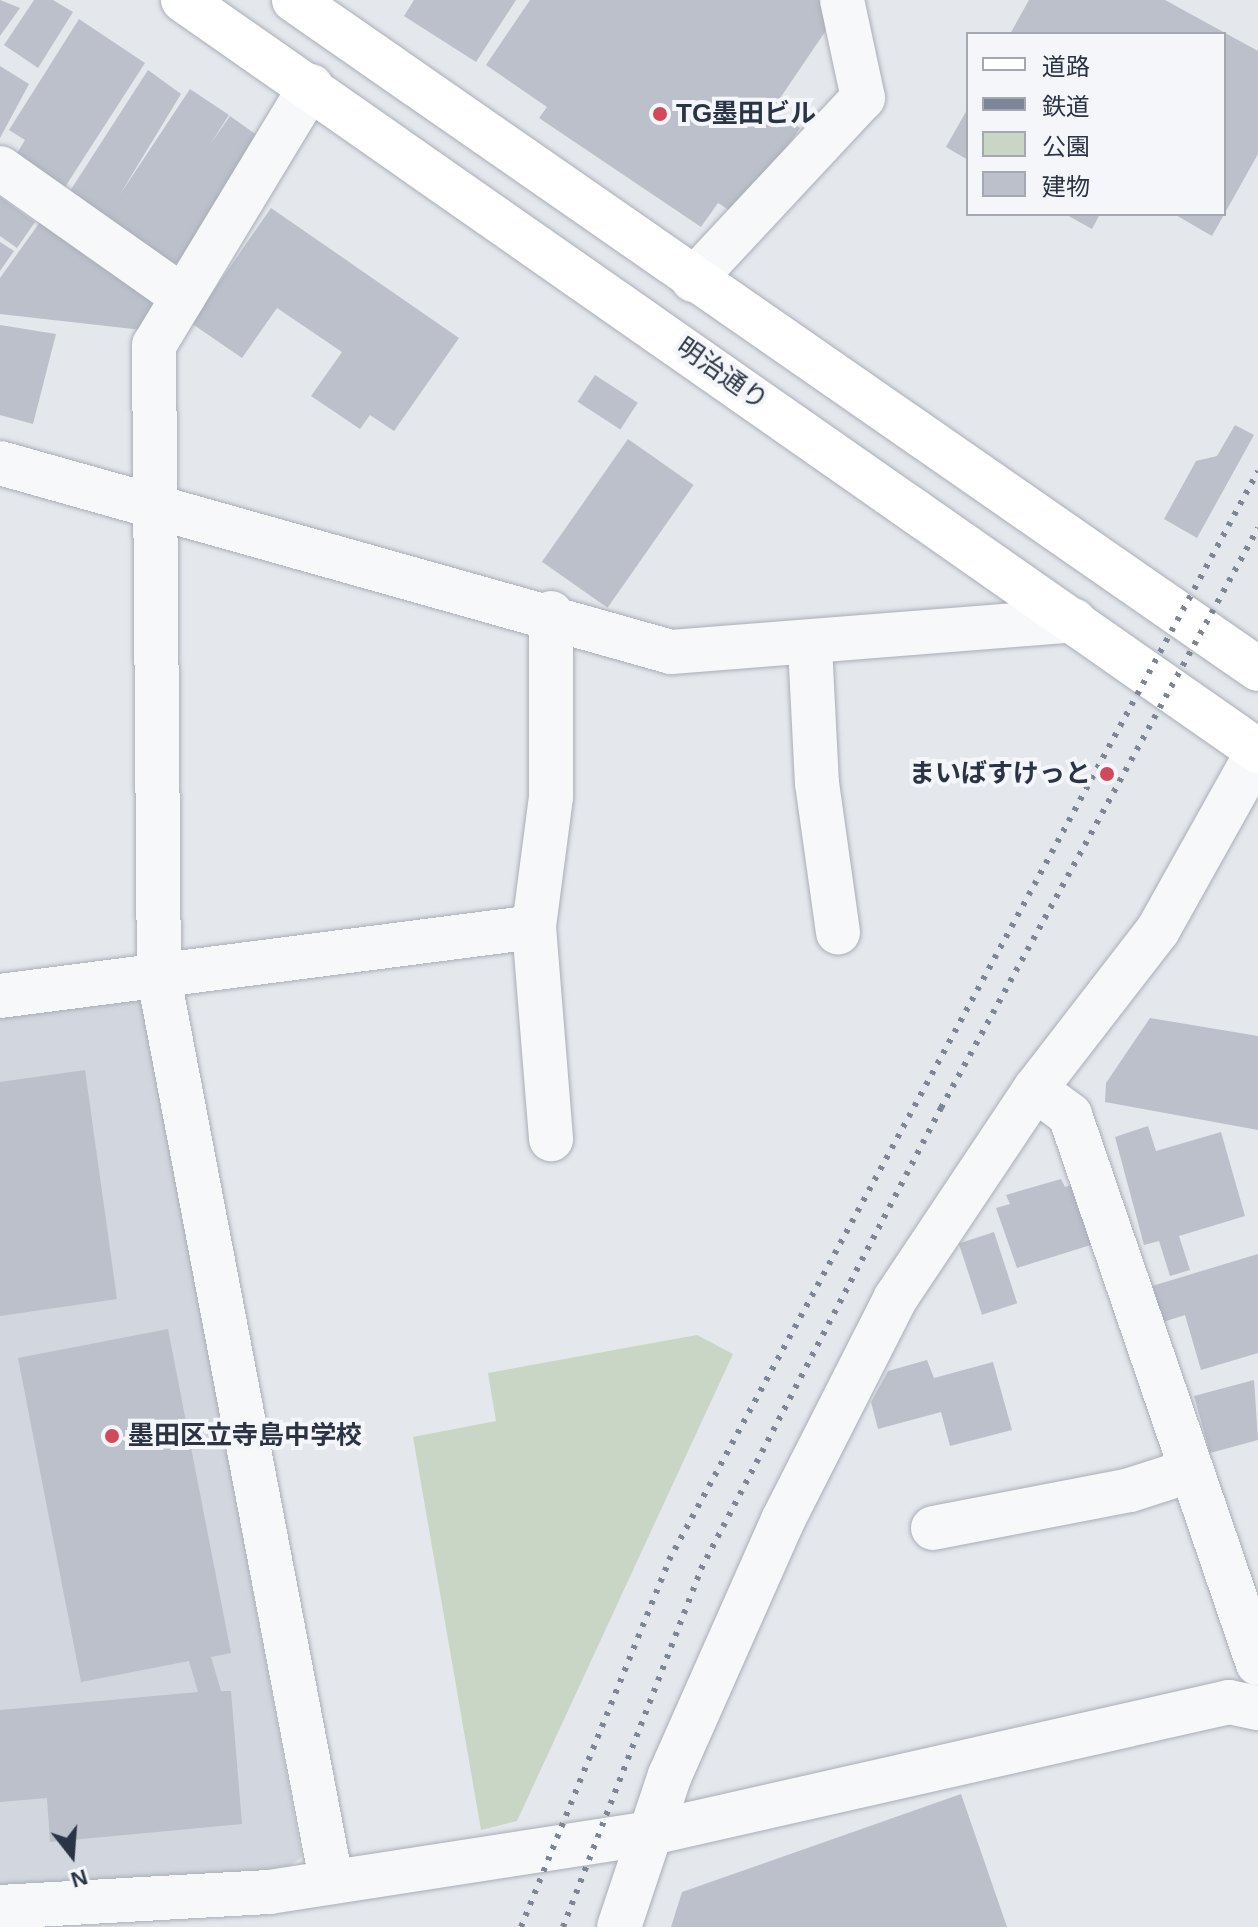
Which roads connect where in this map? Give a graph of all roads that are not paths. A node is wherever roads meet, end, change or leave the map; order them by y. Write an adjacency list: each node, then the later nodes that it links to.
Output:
1 (183, 0): 4 (main road, 明治通り)
2 (294, 0): 6 (main road)
3 (842, 0): 6 (street)
4 (311, 86): 7 (street); 11 (main road, 明治通り)
5 (0, 168): 7 (street)
6 (693, 280): 13 (main road)
7 (183, 297): 9 (street)
8 (0, 463): 9 (street)
9 (156, 503): 10 (street); 17 (street)
10 (551, 613): 12 (street); 15 (street)
11 (1074, 620): 12 (street); 14 (main road, 明治通り)
12 (810, 646): 16 (street)
13 (1258, 669)
14 (1258, 751): 19 (street)
15 (534, 927): 17 (street); 20 (street)
16 (838, 933)
17 (159, 978): 18 (street); 26 (street)
18 (0, 996)
19 (1035, 1089): 21 (street); 25 (street)
20 (551, 1139)
21 (1189, 1471): 22 (street); 23 (street)
22 (933, 1528)
23 (1258, 1664)
24 (1258, 1708): 25 (street)
25 (651, 1833): 26 (street); 29 (street)
26 (331, 1880): 28 (street)
27 (0, 1907): 28 (street)
28 (158, 1912)
29 (619, 1927)

